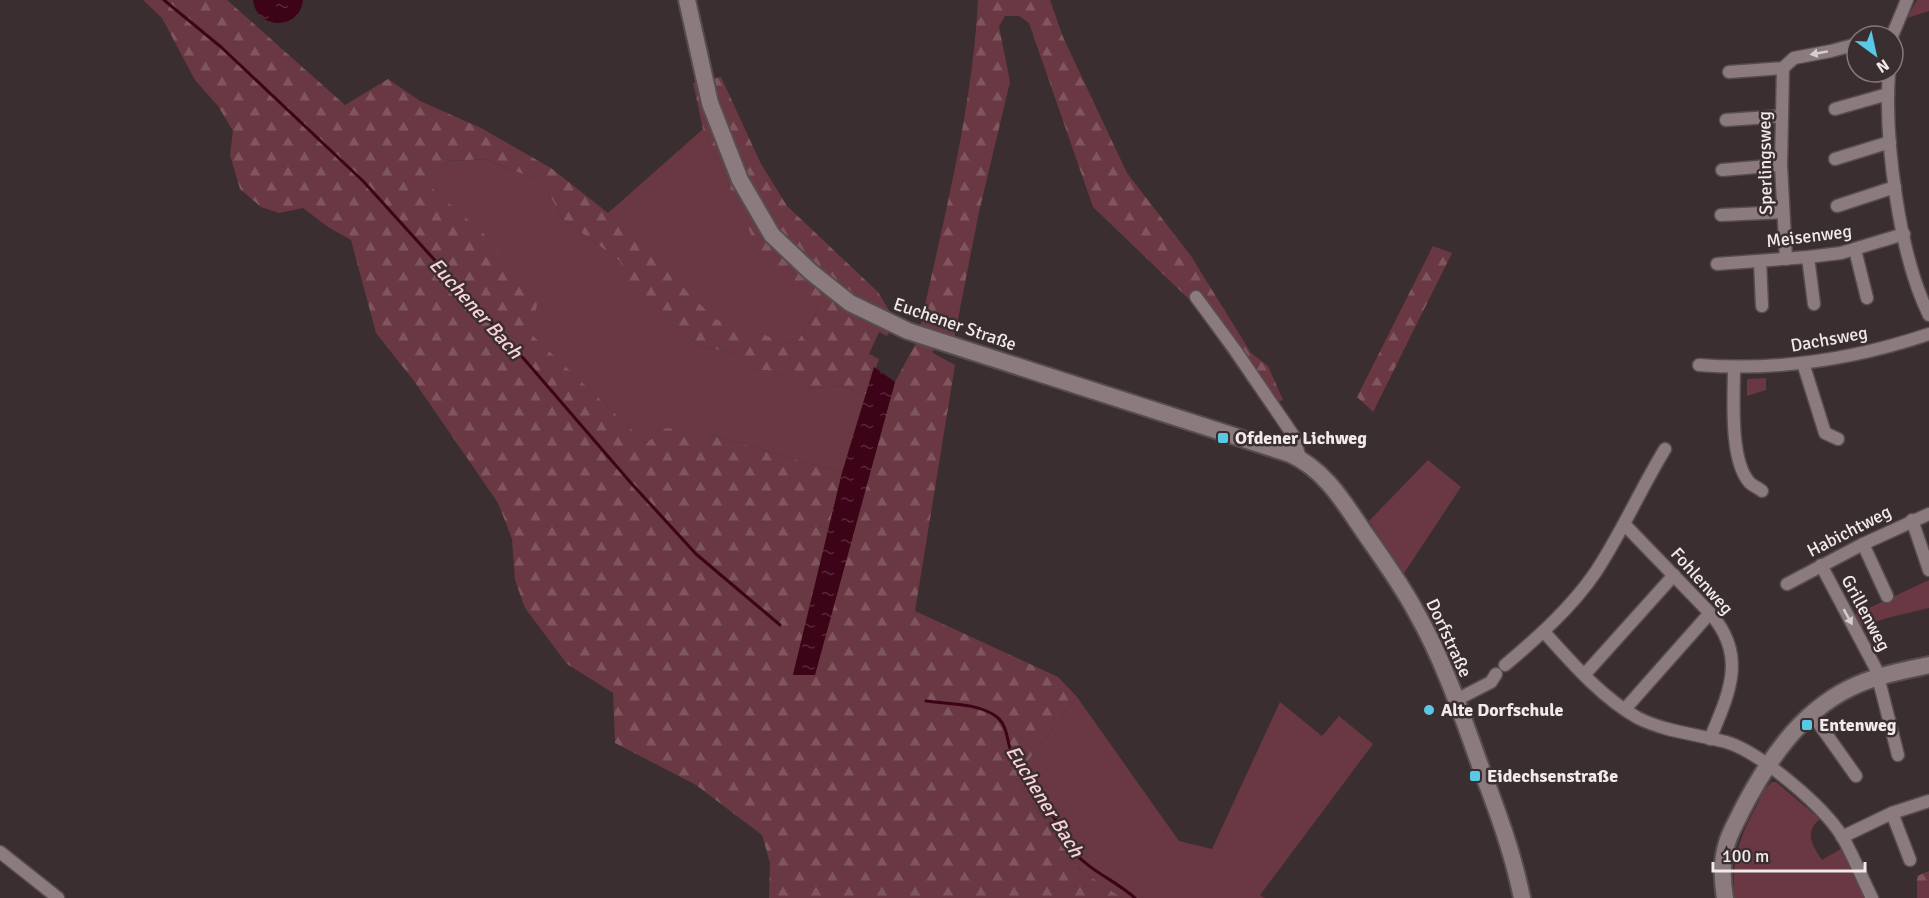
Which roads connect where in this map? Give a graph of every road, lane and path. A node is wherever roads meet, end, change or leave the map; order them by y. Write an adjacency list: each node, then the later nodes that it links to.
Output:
1 (687, 0): 36 (main road, Euchener Straße)
2 (1907, 0): 3 (street)
3 (1895, 24)
4 (1845, 47): 5 (street, one-way to 5)
5 (1783, 68): 6 (street); 10 (street, Sperlingsweg)
6 (1729, 72)
7 (1888, 84): 8 (street)
8 (1888, 93): 9 (street); 12 (street)
9 (1834, 110)
10 (1782, 116): 11 (street); 14 (street, Sperlingsweg)
11 (1726, 120)
12 (1890, 142): 13 (street); 16 (street)
13 (1835, 159)
14 (1781, 165): 15 (street); 18 (street, Sperlingsweg)
15 (1722, 170)
16 (1895, 186): 17 (street); 20 (street)
17 (1837, 206)
18 (1783, 212): 19 (street); 23 (street, Sperlingsweg)
19 (1721, 214)
20 (1904, 234): 21 (street, Meisenweg); 30 (street)
21 (1855, 250): 22 (street, Meisenweg); 27 (street)
22 (1808, 257): 23 (street, Meisenweg); 28 (street)
23 (1786, 259): 24 (street, Meisenweg)
24 (1760, 261): 25 (street, Meisenweg); 29 (street)
25 (1717, 264)
26 (1196, 297): 38 (street, Dorfstraße)
27 (1867, 298)
28 (1814, 304)
29 (1762, 306)
30 (1929, 315)
31 (1929, 334): 32 (street, Dachsweg)
32 (1803, 363): 34 (street, Dachsweg); 35 (street)
33 (1699, 365): 34 (street, Dachsweg)
34 (1734, 367): 39 (street)
35 (1838, 439)
36 (1251, 440): 38 (main road, Dorfstraße)
37 (1665, 449): 42 (street)
38 (1300, 458): 54 (main road, Dorfstraße)
39 (1762, 491)
40 (1929, 514): 41 (street, Habichtweg)
41 (1912, 520): 43 (street, Habichtweg); 45 (street)
42 (1625, 525): 46 (street, Fohlenweg); 50 (street)
43 (1863, 544): 44 (street, Habichtweg); 48 (street)
44 (1821, 565): 47 (street, Habichtweg); 53 (street, Grillenweg, one-way to 53)
45 (1929, 570)
46 (1674, 575): 49 (street, Fohlenweg); 52 (street)
47 (1787, 584)
48 (1887, 596)
49 (1710, 613): 55 (street); 57 (street, Fohlenweg)
50 (1544, 632): 52 (street); 54 (street)
51 (1929, 665): 53 (main road)
52 (1585, 674): 55 (street)
53 (1876, 678): 56 (main road); 58 (street, Grillenweg)
54 (1456, 700): 67 (main road, Dorfstraße)
55 (1625, 709): 57 (street)
56 (1812, 714): 59 (main road); 60 (street)
57 (1710, 739): 59 (street)
58 (1898, 755)
59 (1768, 764): 63 (street); 68 (main road)
60 (1856, 776)
61 (1929, 801): 62 (street)
62 (1892, 813): 63 (street); 65 (street)
63 (1842, 837): 69 (street)
64 (0, 852): 66 (street)
65 (1910, 860)
66 (57, 898)
67 (1522, 898)
68 (1725, 898)
69 (1872, 898)

